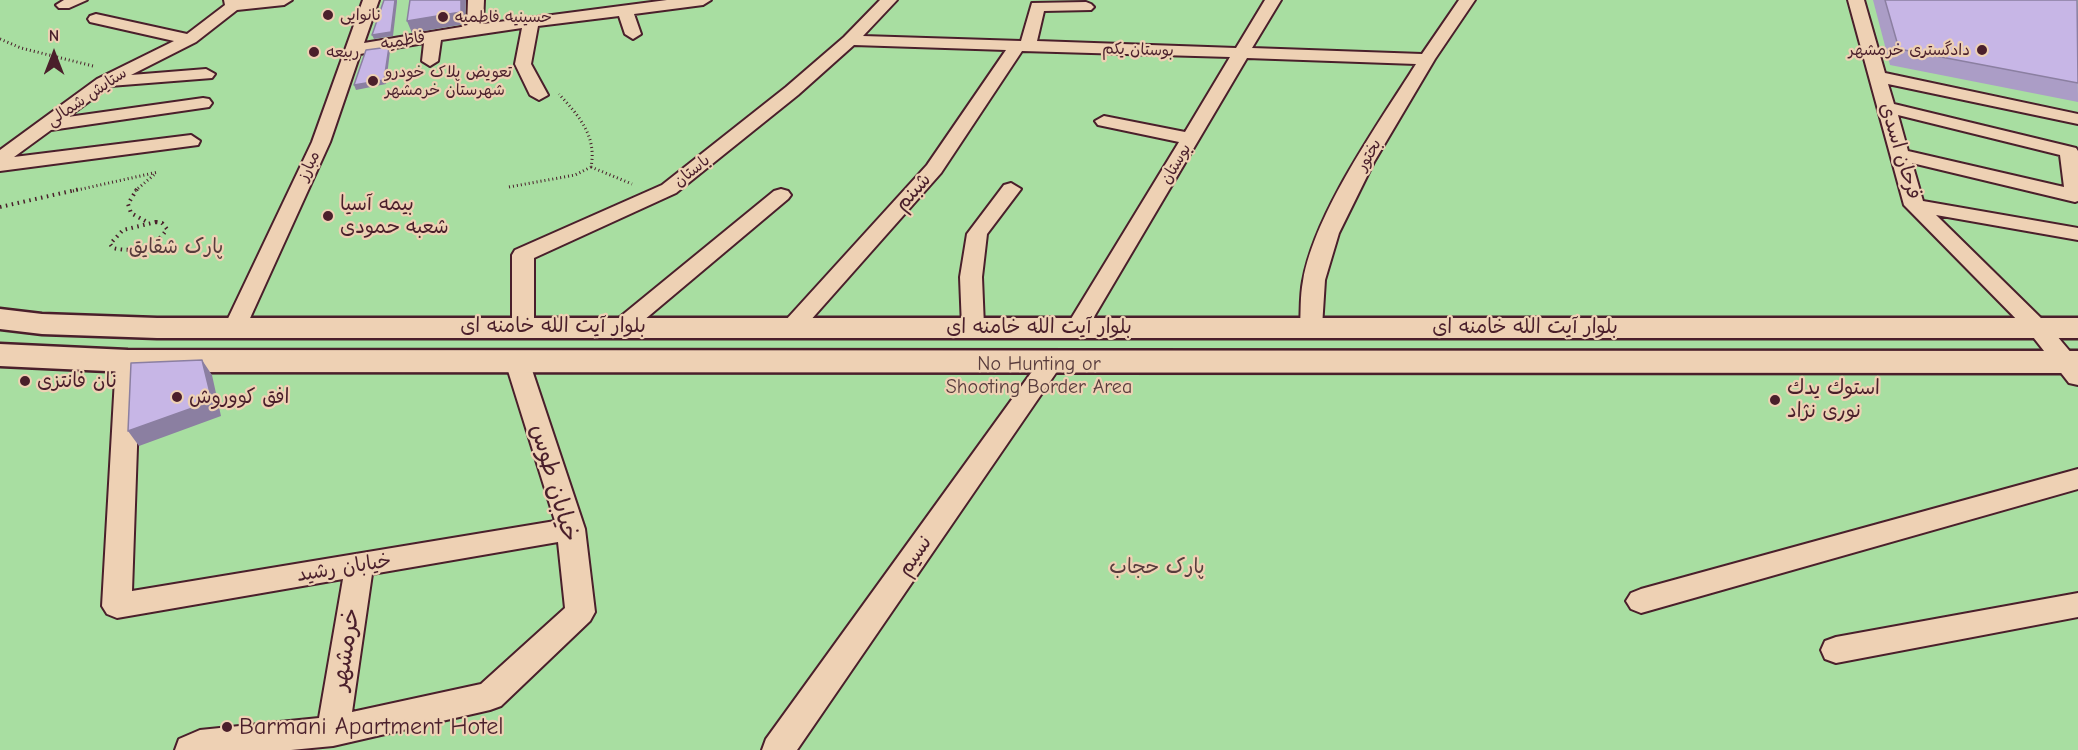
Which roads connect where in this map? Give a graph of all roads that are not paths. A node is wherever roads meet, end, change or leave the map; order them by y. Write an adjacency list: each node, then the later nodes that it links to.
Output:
1 (284, 0): 9 (street)
2 (371, 0): 21 (street, مبارز)
3 (476, 0): 15 (street)
4 (703, 0): 10 (street, فاطمیه)
5 (889, 0): 19 (street, باستان)
6 (1273, 0): 22 (street, بوستان)
7 (1467, 0): 23 (street, بختور)
8 (1856, 0): 26 (street, فرحان اسدی)
9 (232, 3): 18 (street, ستایش شمالی)
10 (648, 3): 12 (street, فاطمیه)
11 (1086, 7): 20 (street)
12 (625, 10): 14 (street, فاطمیه); 16 (street)
13 (96, 19): 18 (street)
14 (531, 22): 15 (street, فاطمیه); 28 (street)
15 (475, 29): 17 (street, فاطمیه)
16 (633, 34)
17 (433, 36): 21 (street, فاطمیه); 24 (street)
18 (190, 39): 27 (street, ستایش شمالی)
19 (850, 40): 20 (street, بوستان یکم); 44 (street, باستان)
20 (1022, 46): 22 (street, بوستان یکم); 46 (street, شبنم)
21 (353, 50): 47 (street, مبارز)
22 (1242, 53): 23 (street, بوستان یکم); 34 (street, بوستان)
23 (1427, 59): 50 (street, بختور)
24 (430, 61)
25 (206, 74): 27 (street)
26 (1877, 76): 30 (street, فرحان اسدی); 31 (street)
27 (103, 83): 33 (street, ستایش شمالی)
28 (540, 95)
29 (203, 103): 33 (street)
30 (1886, 107): 36 (street, فرحان اسدی); 36 (street)
31 (2078, 119)
32 (1104, 121): 34 (street)
33 (46, 126): 37 (street, ستایش شمالی)
34 (1190, 139): 49 (street, بوستان)
35 (191, 141): 38 (street)
36 (1900, 155): 41 (street, فرحان اسدی)
37 (0, 159)
38 (0, 165)
39 (1011, 189): 48 (street)
40 (781, 195): 45 (street)
41 (1914, 205): 42 (street); 51 (street, فرحان اسدی)
42 (2078, 234)
43 (0, 319): 47 (main road, بلوار آیت الله خامنه ای)
44 (524, 326): 45 (main road, بلوار آیت الله خامنه ای); 47 (main road, بلوار آیت الله خامنه ای)
45 (623, 326): 46 (main road, بلوار آیت الله خامنه ای)
46 (793, 326): 48 (main road, بلوار آیت الله خامنه ای)
47 (235, 327)
48 (973, 327): 49 (main road, بلوار آیت الله خامنه ای)
49 (1077, 327): 50 (main road, بلوار آیت الله خامنه ای)
50 (1311, 327): 51 (main road, بلوار آیت الله خامنه ای)
51 (2038, 328): 52 (main road, بلوار آیت الله خامنه ای); 57 (street, فرحان اسدی)
52 (2078, 328)
53 (0, 355): 54 (main road, بلوار آیت الله خامنه ای)
54 (128, 361): 55 (main road, بلوار آیت الله خامنه ای); 60 (street, خیابان رشید)
55 (517, 361): 56 (main road, بلوار آیت الله خامنه ای); 59 (street, خیابان طوس)
56 (1052, 361): 57 (main road, بلوار آیت الله خامنه ای); 66 (street, نسیم)
57 (2073, 367)
58 (2078, 479): 61 (street)
59 (571, 529): 60 (street, خیابان رشید); 64 (street, خیابان طوس)
60 (359, 566): 64 (street, خرمشهر)
61 (1641, 601)
62 (2078, 605): 63 (street)
63 (1836, 650)
64 (333, 731): 65 (street, خیابان طوس)
65 (192, 750)
66 (778, 750)

